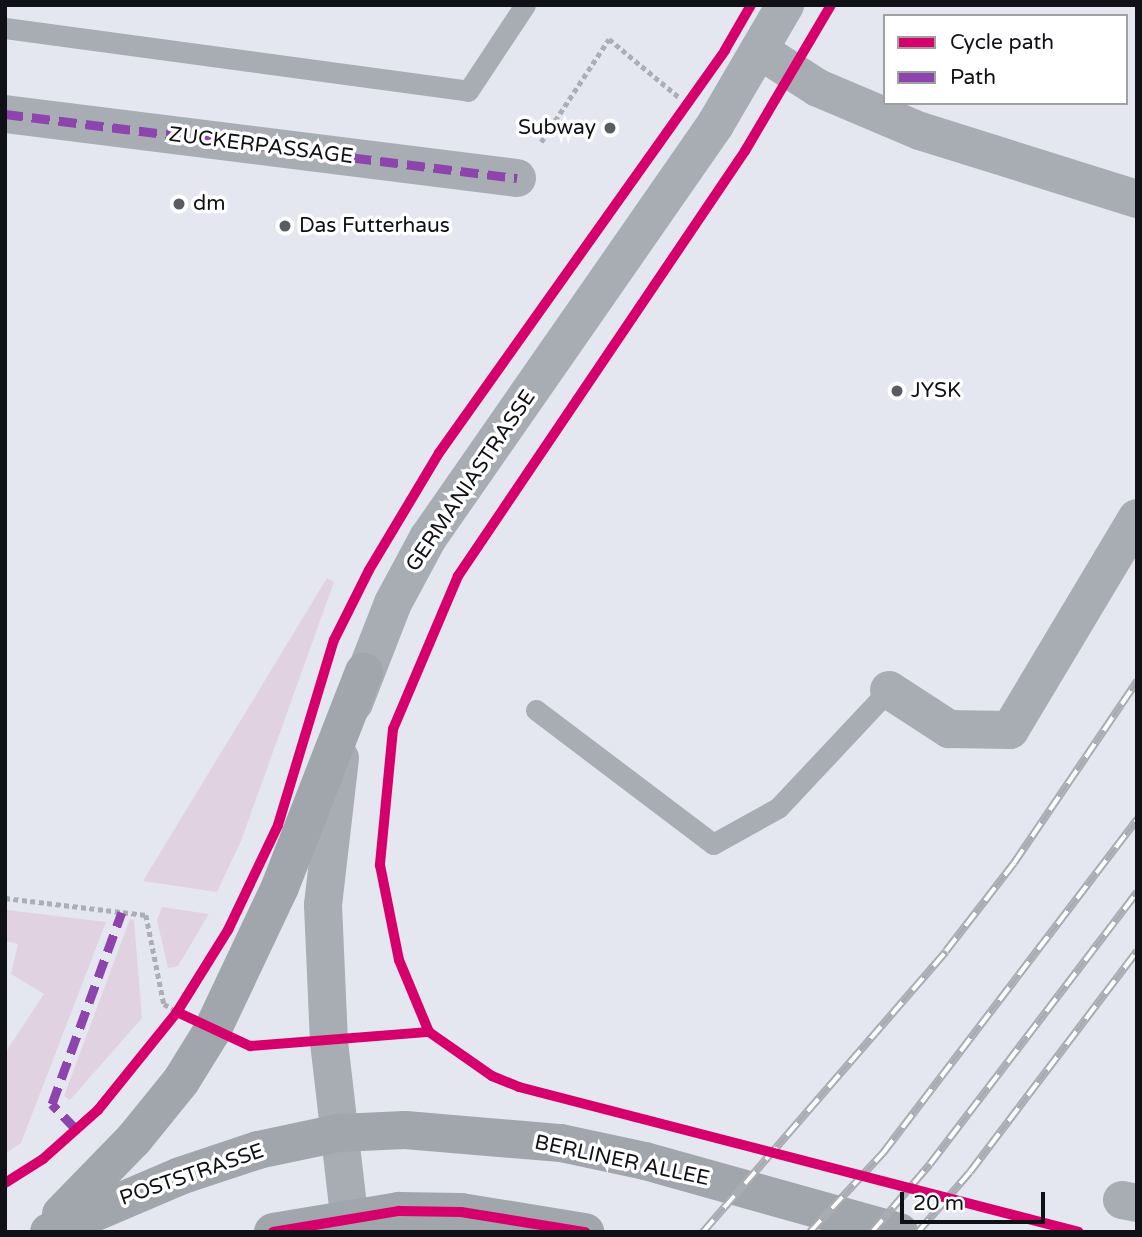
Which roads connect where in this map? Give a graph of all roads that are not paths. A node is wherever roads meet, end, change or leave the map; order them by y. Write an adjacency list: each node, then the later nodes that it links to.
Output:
1 (525, 5): 3 (lane)
2 (785, 5): 4 (street, GERMANIASTRASSE)
3 (5, 27)
4 (759, 50): 7 (street); 9 (street, GERMANIASTRASSE)
5 (5, 114): 6 (street, ZUCKERPASSAGE)
6 (517, 178)
7 (1137, 199)
8 (1137, 518): 10 (street)
9 (364, 672): 12 (street, GERMANIASTRASSE); 14 (main road)
10 (889, 690): 11 (lane)
11 (536, 710)
12 (339, 1133): 13 (street, GERMANIASTRASSE); 15 (main road, POSTSTRASSE); 18 (main road, BERLINER ALLEE)
13 (349, 1216): 16 (main road); 17 (main road)
14 (40, 1232)
15 (49, 1232)
16 (273, 1232)
17 (585, 1232)
18 (899, 1232)

